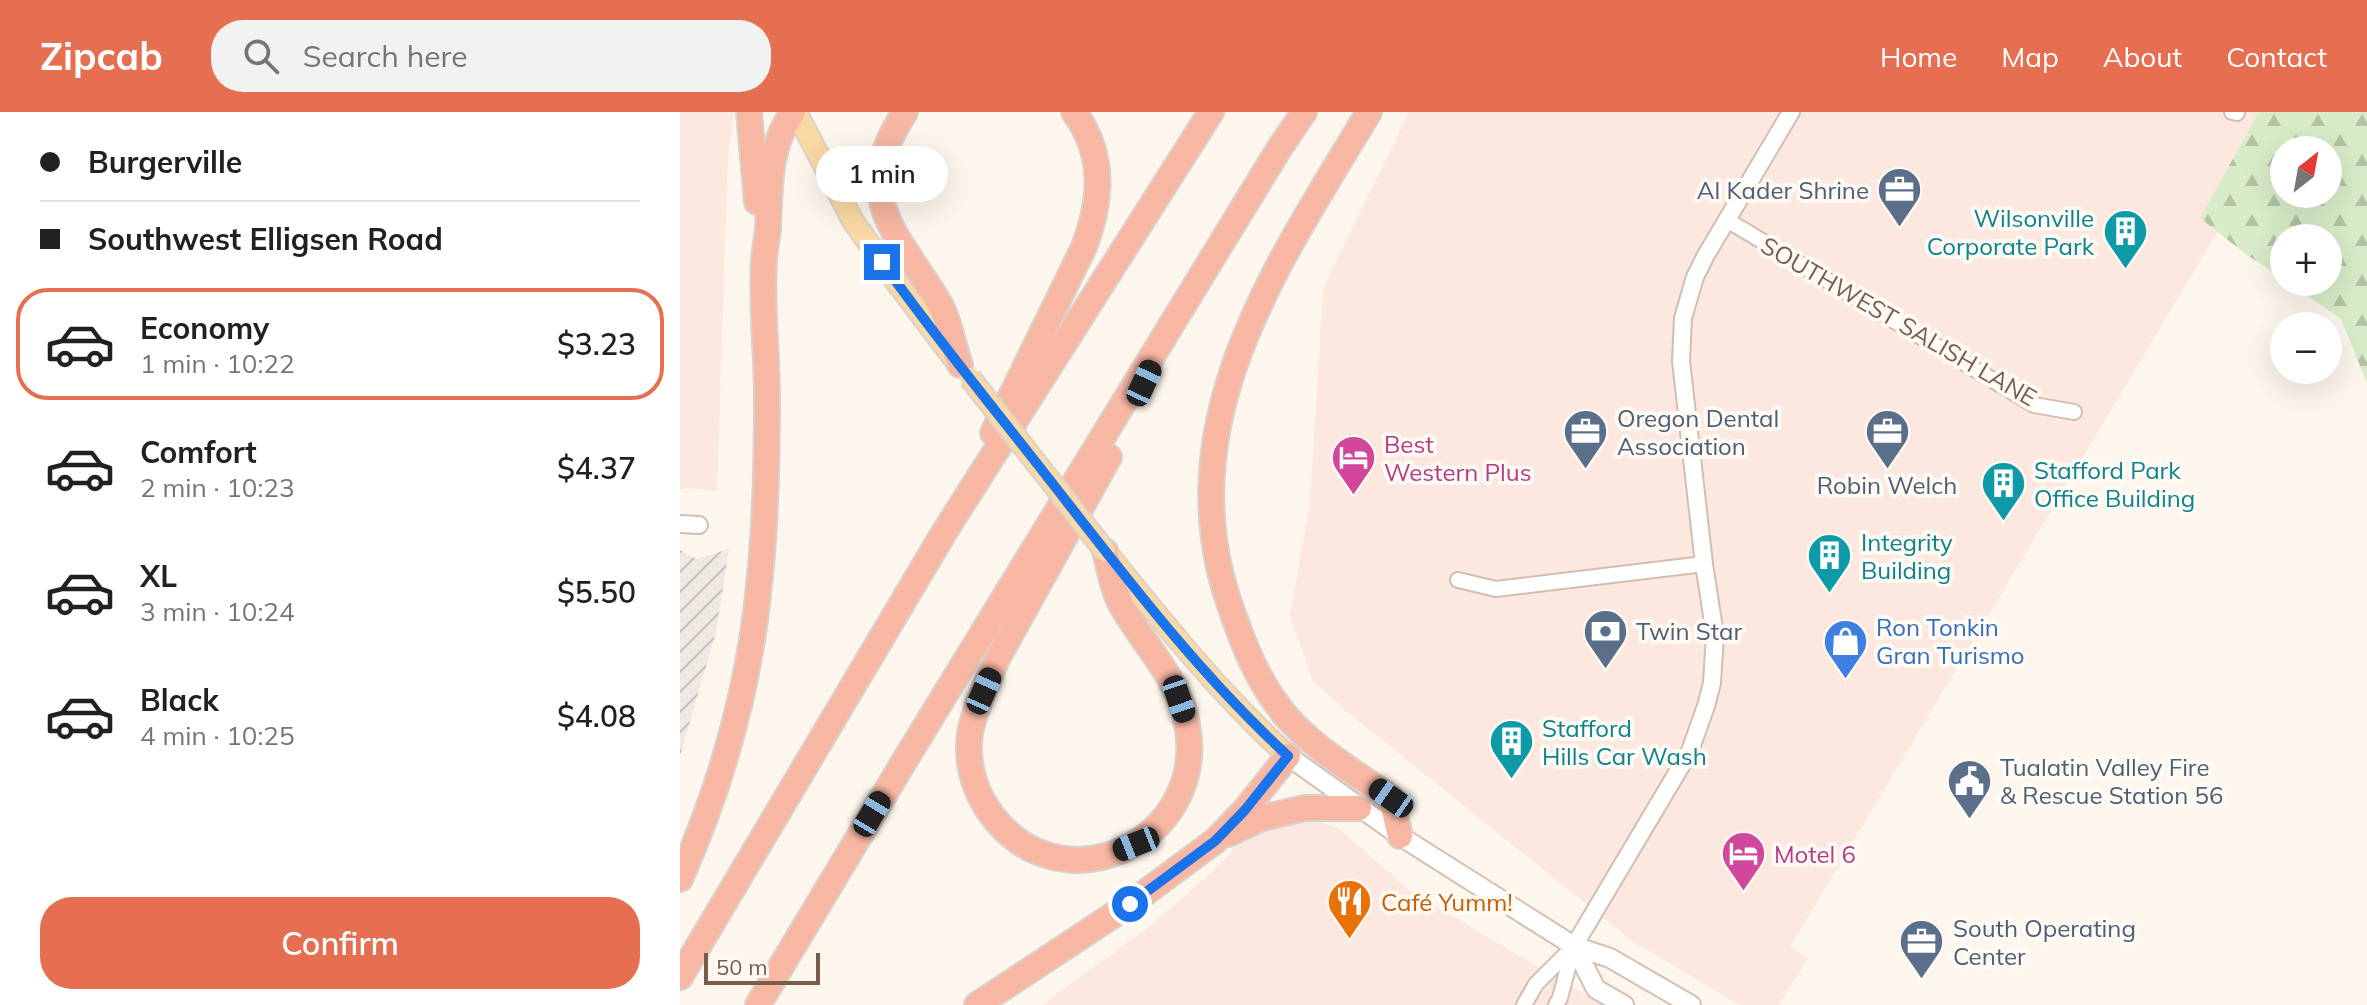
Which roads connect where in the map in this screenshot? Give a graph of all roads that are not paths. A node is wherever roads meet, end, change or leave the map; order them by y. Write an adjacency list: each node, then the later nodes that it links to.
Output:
1 (749, 112): 10 (highway)
2 (795, 112): 10 (highway); 12 (main road)
3 (905, 112): 12 (highway)
4 (1074, 112): 16 (highway)
5 (1211, 112): 16 (highway)
6 (1304, 112): 11 (highway)
7 (1369, 112): 22 (highway)
8 (1791, 112): 9 (street)
9 (1727, 220): 13 (street, SOUTHWEST SALISH LANE); 18 (street)
10 (764, 260): 24 (highway)
11 (1166, 335): 17 (highway); 27 (highway)
12 (965, 372): 17 (main road, bridge)
13 (2074, 412)
14 (680, 524): 15 (street)
15 (699, 525)
16 (945, 531): 26 (highway)
17 (1105, 551): 20 (main road)
18 (1704, 564): 19 (street); 25 (street)
19 (1458, 580)
20 (1288, 756): 21 (main road); 23 (highway)
21 (1359, 808): 22 (main road); 23 (highway)
22 (1400, 836): 25 (main road)
23 (1215, 841): 28 (highway)
24 (680, 879)
25 (1574, 946): 29 (street); 30 (street); 31 (main road); 32 (main road)
26 (680, 977)
27 (758, 1005)
28 (977, 1005)
29 (1524, 1005)
30 (1556, 1005)
31 (1624, 1005)
32 (1691, 1005)

